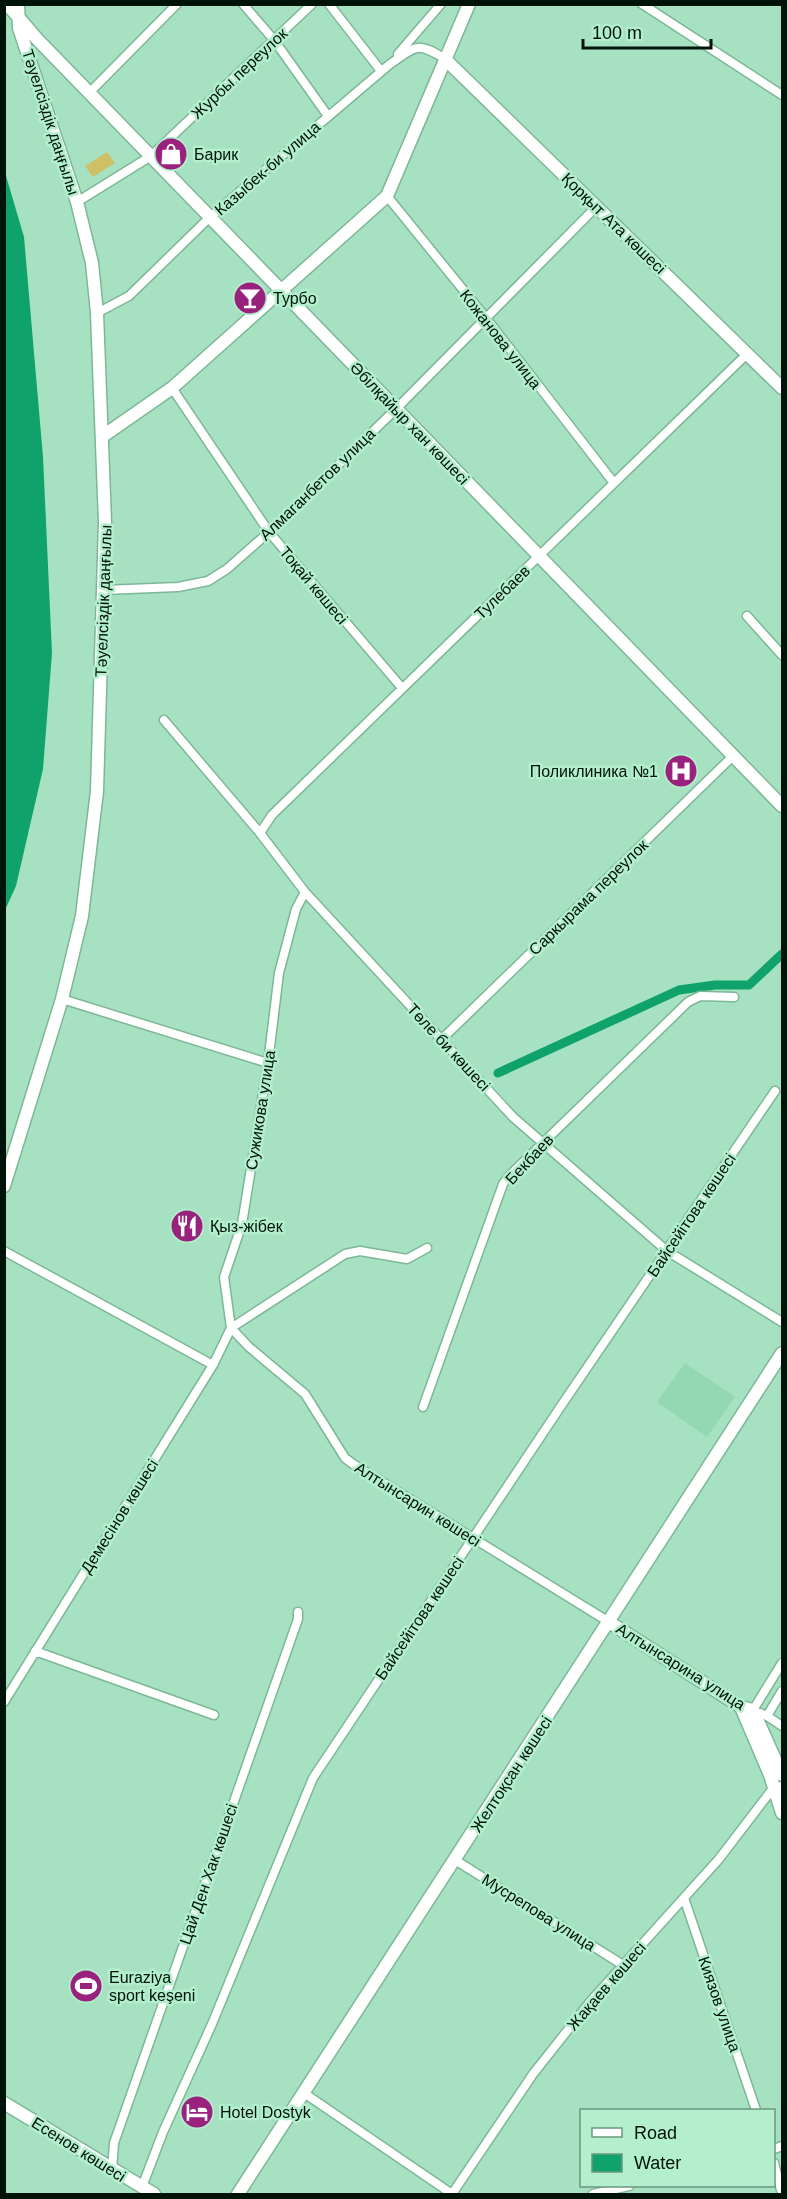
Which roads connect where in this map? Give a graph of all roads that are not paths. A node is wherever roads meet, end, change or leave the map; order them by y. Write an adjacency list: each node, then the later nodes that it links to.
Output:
1 (7, 4): 10 (street)
2 (177, 4): 15 (street)
3 (243, 4): 11 (street)
4 (312, 4): 11 (street, Журбы переулок)
5 (329, 4): 14 (street)
6 (441, 4): 13 (street)
7 (469, 4): 12 (street)
8 (642, 4): 16 (street)
9 (4, 13): 10 (street)
10 (19, 16): 15 (street, Әбілқайыр хан көшесі); 20 (street, Тәуелсіздік даңғылы)
11 (274, 40): 17 (street); 18 (street, Журбы переулок)
12 (445, 59): 13 (street, Казыбек-би улица); 19 (street); 21 (street, Қорқыт Ата көшесі)
13 (390, 64): 14 (street, Казыбек-би улица)
14 (381, 71): 17 (street, Казыбек-би улица)
15 (89, 93): 18 (street, Әбілқайыр хан көшесі)
16 (783, 95)
17 (328, 116): 22 (street, Казыбек-би улица)
18 (151, 156): 20 (street, Журбы переулок); 22 (street, Әбілқайыр хан көшесі)
19 (387, 196): 23 (street); 25 (street, Кожанова улица)
20 (77, 202): 24 (street, Тәуелсіздік даңғылы)
21 (597, 206): 25 (street, Алмаганбетов улица); 26 (street, Қорқыт Ата көшесі)
22 (210, 218): 23 (street, Әбілқайыр хан көшесі); 24 (street, Казыбек-би улица)
23 (282, 292): 27 (street); 29 (street, Әбілқайыр хан көшесі)
24 (97, 313): 30 (street, Тәуелсіздік даңғылы)
25 (486, 318): 29 (street, Алмаганбетов улица); 31 (street, Кожанова улица)
26 (747, 354): 28 (street, Қорқыт Ата көшесі); 31 (street, Тулебаев)
27 (172, 388): 30 (street); 32 (street, Тоқай көшесі)
28 (783, 388)
29 (396, 408): 32 (street, Алмаганбетов улица); 33 (street, Әбілқайыр хан көшесі)
30 (103, 436): 34 (street, Тәуелсіздік даңғылы)
31 (614, 483): 33 (street, Тулебаев)
32 (269, 532): 34 (street, Алмаганбетов улица); 37 (street, Тоқай көшесі)
33 (539, 556): 37 (street, Тулебаев); 39 (street, Әбілқайыр хан көшесі)
34 (104, 590): 44 (street, Тәуелсіздік даңғылы)
35 (747, 616): 36 (street)
36 (783, 655)
37 (402, 688): 41 (street, Тулебаев)
38 (164, 720): 41 (street, Төле би көшесі)
39 (734, 755): 40 (street, Әбілқайыр хан көшесі); 45 (street, Саркырама переулок)
40 (783, 806)
41 (260, 833): 42 (street, Төле би көшесі)
42 (305, 892): 45 (street, Төле би көшесі); 46 (street, Сужикова улица)
43 (734, 997): 48 (street, Бекбаев)
44 (62, 999): 46 (street); 49 (street, Тәуелсіздік даңғылы)
45 (442, 1039): 48 (street, Төле би көшесі)
46 (268, 1063): 54 (street, Сужикова улица)
47 (775, 1091): 52 (street, Байсейітова көшесі)
48 (544, 1142): 52 (street, Төле би көшесі); 57 (street, Бекбаев)
49 (4, 1186)
50 (427, 1248): 54 (street)
51 (4, 1251): 56 (street)
52 (667, 1251): 53 (street, Төле би көшесі); 58 (street, Байсейітова көшесі)
53 (783, 1322)
54 (231, 1328): 56 (street, Демесінов көшесі); 58 (street, Алтынсарин көшесі)
55 (783, 1353): 60 (street, Желтоқсан көшесі)
56 (213, 1365): 61 (street, Демесінов көшесі)
57 (423, 1407)
58 (473, 1538): 60 (street, Алтынсарин көшесі); 80 (street, Байсейітова көшесі)
59 (298, 1612): 79 (street, Цай Ден Хак көшесі)
60 (609, 1622): 65 (street, Алтынсарина улица); 72 (street, Желтоқсан көшесі)
61 (35, 1652): 64 (street, Демесінов көшесі); 66 (street)
62 (783, 1663): 65 (street)
63 (783, 1691): 67 (street)
64 (4, 1702)
65 (747, 1709): 67 (street); 69 (street); 70 (street)
66 (214, 1715)
67 (767, 1716): 68 (street)
68 (783, 1726)
69 (783, 1775)
70 (778, 1787): 71 (street); 73 (street, Жақаев көшесі)
71 (783, 1813)
72 (455, 1860): 74 (street, Мусрепова улица); 75 (street, Желтоқсан көшесі)
73 (684, 1898): 74 (street, Жақаев көшесі); 77 (street, Киязов улица)
74 (623, 1965): 84 (street, Жақаев көшесі)
75 (304, 2093): 83 (street, Желтоқсан көшесі); 84 (street)
76 (4, 2103): 79 (street, Есенов көшесі)
77 (756, 2109)
78 (775, 2166): 86 (street)
79 (112, 2170): 80 (street, Есенов көшесі)
80 (142, 2187): 82 (street, Есенов көшесі)
81 (624, 2187): 85 (street)
82 (154, 2194)
83 (238, 2194)
84 (453, 2194)
85 (593, 2194)
86 (783, 2194)

